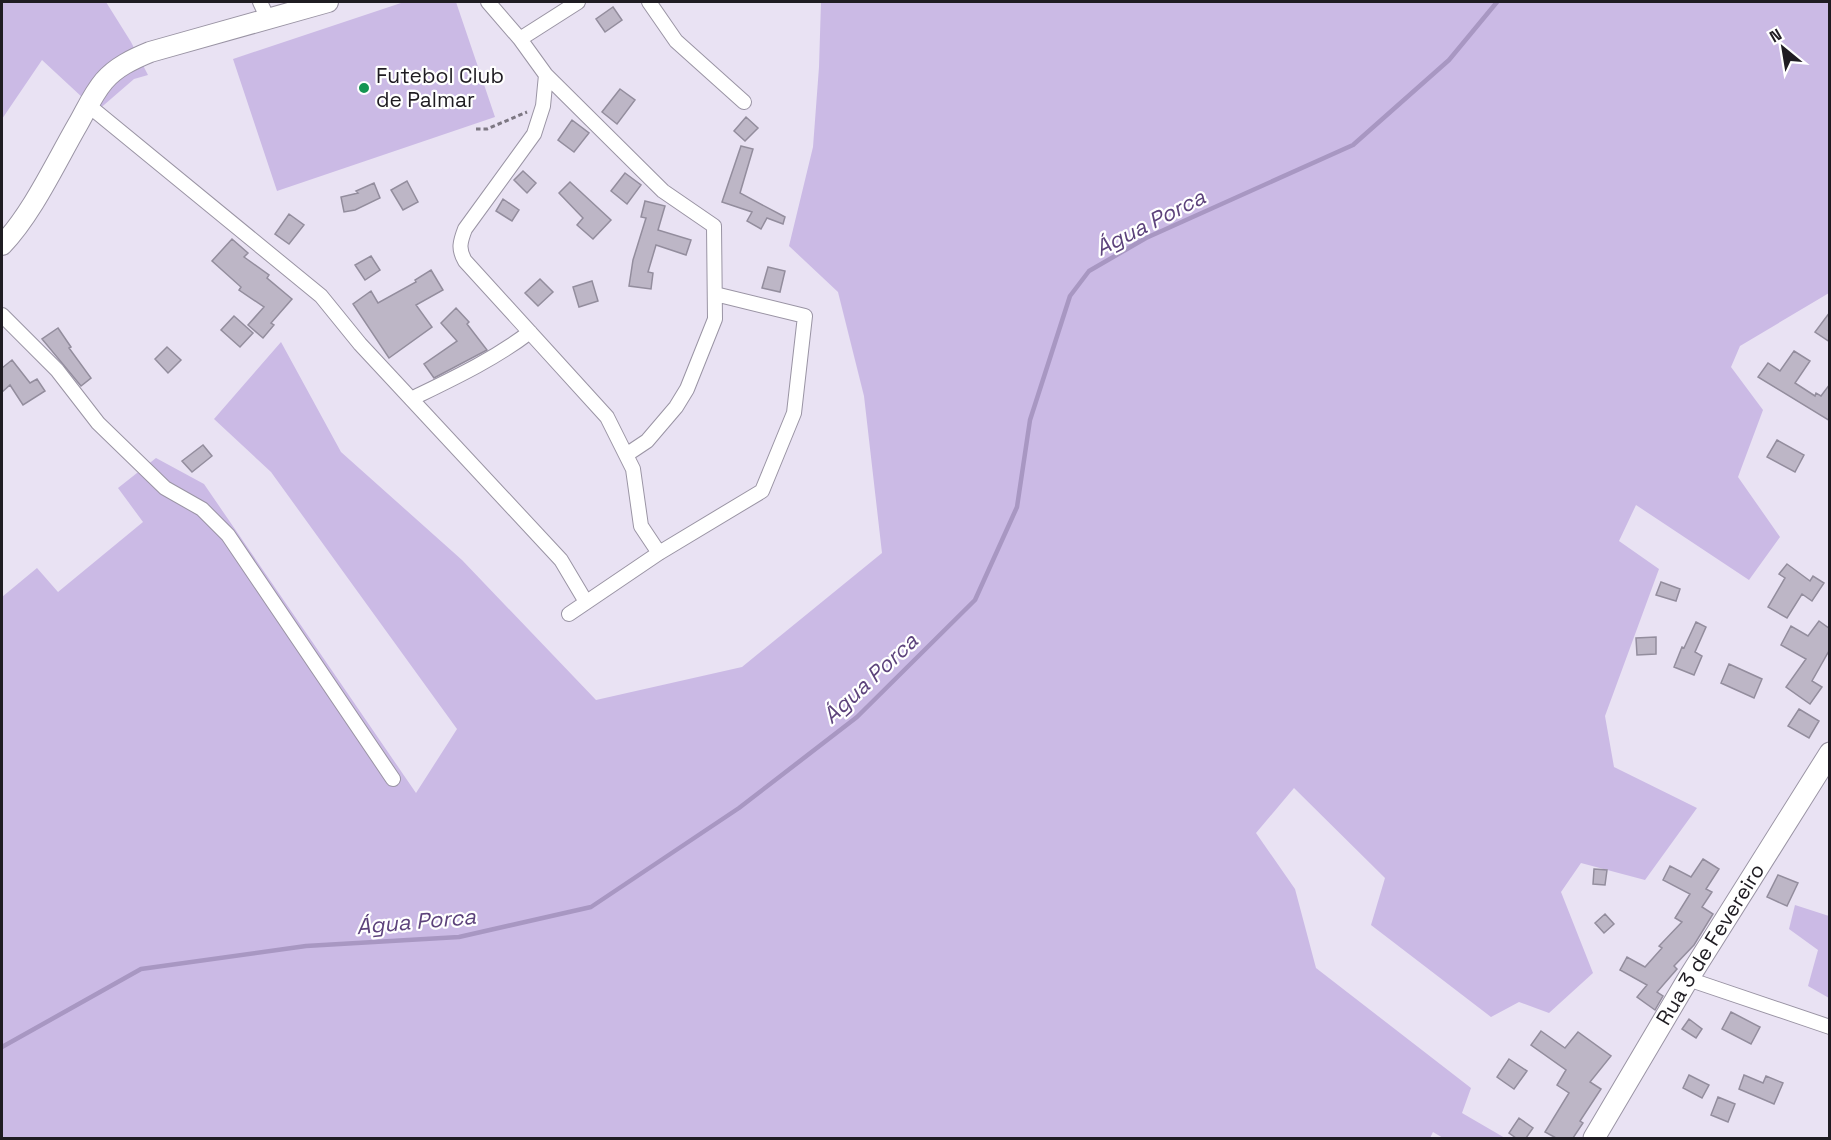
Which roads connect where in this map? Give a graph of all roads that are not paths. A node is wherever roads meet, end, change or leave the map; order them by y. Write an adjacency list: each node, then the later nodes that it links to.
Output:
1 (260, 2): 6 (street)
2 (328, 2): 6 (main road)
3 (488, 2): 7 (street)
4 (578, 2): 7 (street)
5 (649, 2): 9 (street)
6 (268, 19): 10 (main road)
7 (520, 39): 8 (street)
8 (546, 75): 12 (street); 14 (street)
9 (744, 102)
10 (88, 105): 11 (main road); 15 (street)
11 (2, 245)
12 (715, 294): 16 (street); 17 (street)
13 (2, 315): 21 (street)
14 (530, 332): 15 (street); 16 (street)
15 (411, 399): 18 (street)
16 (626, 455): 17 (street)
17 (659, 553): 18 (street)
18 (586, 602): 19 (street)
19 (569, 614)
20 (1830, 753): 22 (main road, Rua 3 de Fevereiro)
21 (393, 779)
22 (1688, 979): 23 (street); 24 (main road, Rua 3 de Fevereiro)
23 (1830, 1027)
24 (1594, 1138)

